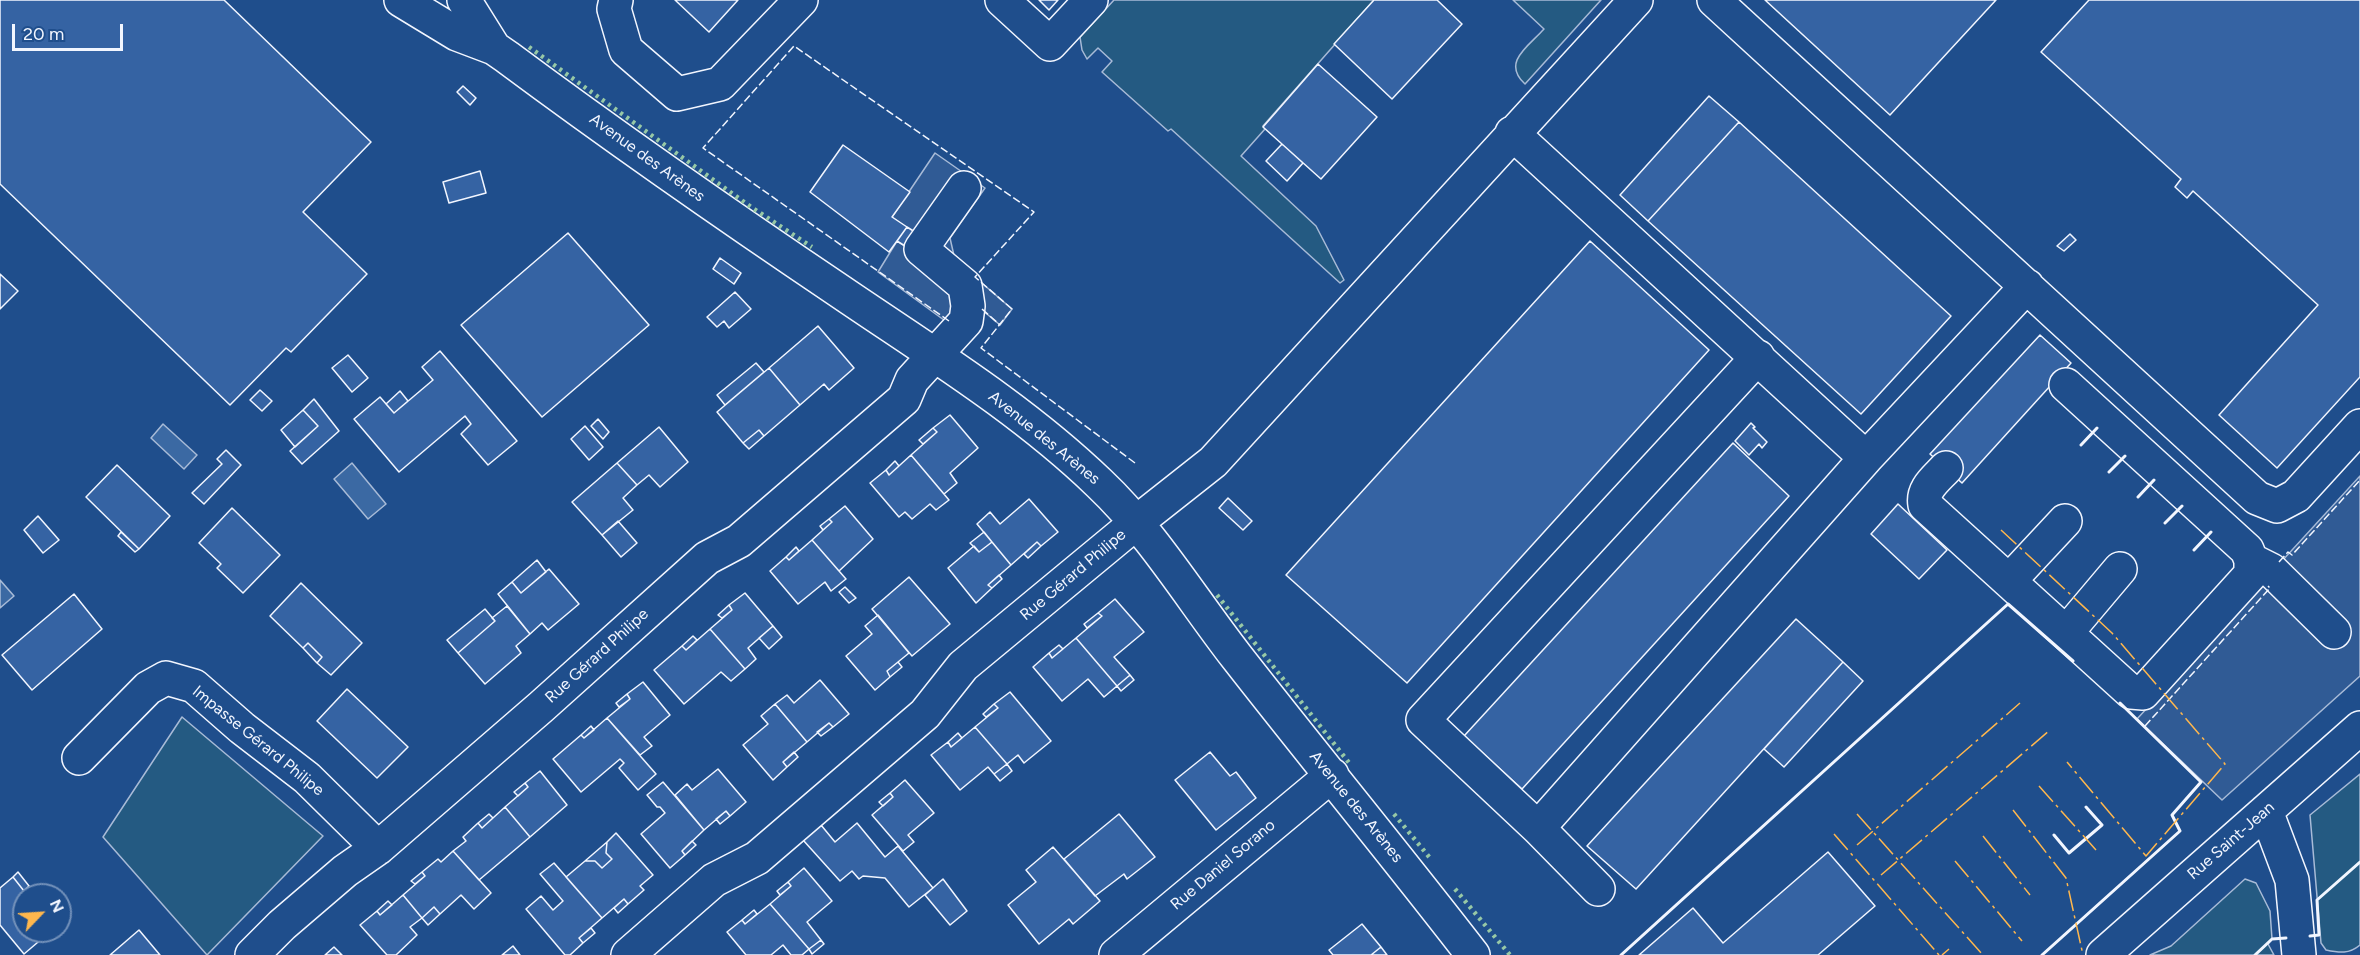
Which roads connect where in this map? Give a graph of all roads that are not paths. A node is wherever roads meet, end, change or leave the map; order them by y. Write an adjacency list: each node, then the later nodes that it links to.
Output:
1 (401, 0): 10 (street, Avenue des Arènes)
2 (445, 0): 10 (street)
3 (464, 0): 10 (street, Avenue des Arènes)
4 (616, 0): 5 (street)
5 (801, 0)
6 (1002, 0): 7 (street)
7 (1091, 0)
8 (1636, 0): 11 (street, Rue Gérard Philipe)
9 (1714, 0): 13 (street)
10 (494, 48): 14 (street, Avenue des Arènes)
11 (1512, 133): 15 (street); 21 (street, Rue Gérard Philipe)
12 (964, 188): 14 (street, Rue Gérard Philipe)
13 (2027, 286): 17 (street); 18 (street)
14 (936, 355): 21 (street, Avenue des Arènes); 32 (street, Rue Gérard Philipe)
15 (1758, 357): 18 (street); 31 (street)
16 (2067, 385): 22 (street)
17 (2360, 426)
18 (1866, 458): 31 (street)
19 (1946, 468): 24 (street)
20 (2065, 521): 24 (street)
21 (1137, 522): 29 (street, Avenue des Arènes); 35 (street, Rue Gérard Philipe)
22 (2251, 560): 25 (street); 26 (street)
23 (2121, 569): 26 (street)
24 (2009, 581): 26 (street)
25 (2334, 632)
26 (2066, 633)
27 (2360, 728): 30 (street, Rue Saint-Jean)
28 (79, 758): 32 (street, Impasse Gérard Philipe)
29 (1332, 776): 36 (street, Rue Daniel Sorano); 37 (street, Avenue des Arènes)
30 (2266, 811): 38 (street, Rue Saint-Jean); 39 (street)
31 (1538, 828): 33 (street)
32 (378, 848): 34 (street, Rue Gérard Philipe)
33 (1598, 889)
34 (252, 955)
35 (628, 955)
36 (1116, 955)
37 (1473, 955)
38 (2103, 955)
39 (2300, 955)

